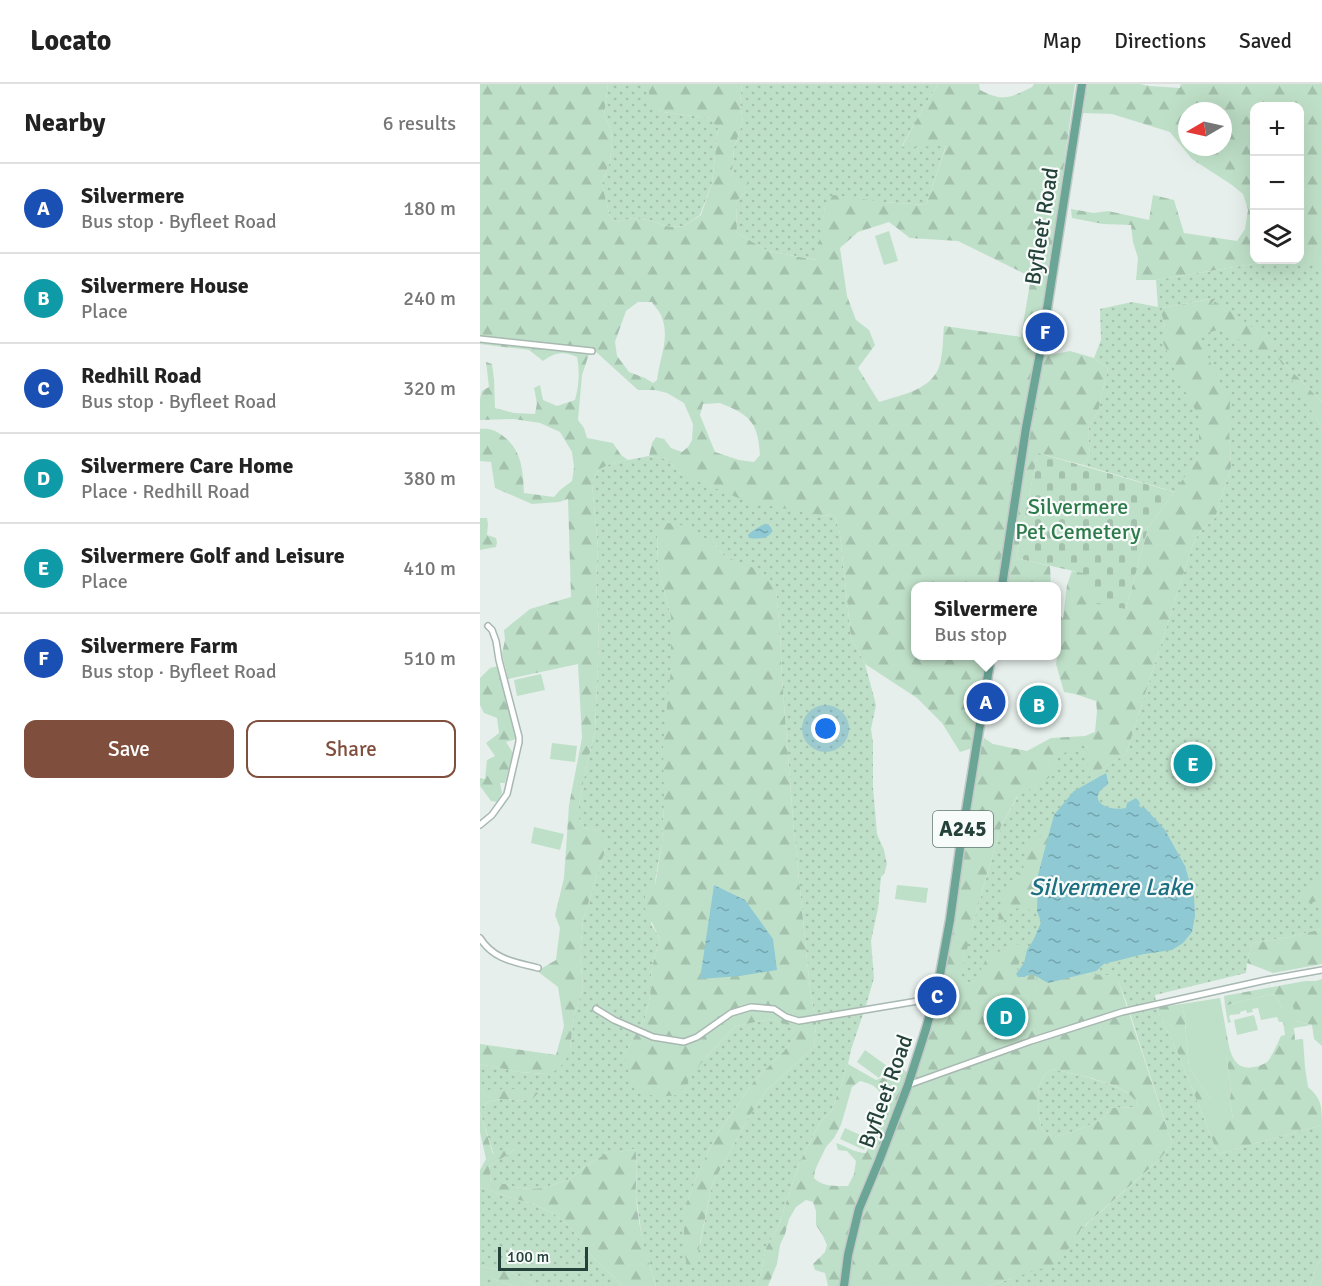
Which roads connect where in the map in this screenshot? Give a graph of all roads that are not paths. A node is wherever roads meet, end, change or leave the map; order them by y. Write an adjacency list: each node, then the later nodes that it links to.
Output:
1 (1082, 84): 4 (main road, Byfleet Road)
2 (480, 339): 3 (street)
3 (592, 351)
4 (1003, 582)
5 (488, 626): 7 (street)
6 (990, 660): 11 (main road, Byfleet Road / A245)
7 (480, 825)
8 (480, 938): 9 (street)
9 (538, 968)
10 (1322, 970): 13 (street)
11 (933, 1002): 12 (street); 13 (main road, Byfleet Road / A245)
12 (596, 1009)
13 (908, 1085): 14 (main road, Byfleet Road / A245)
14 (844, 1286)

